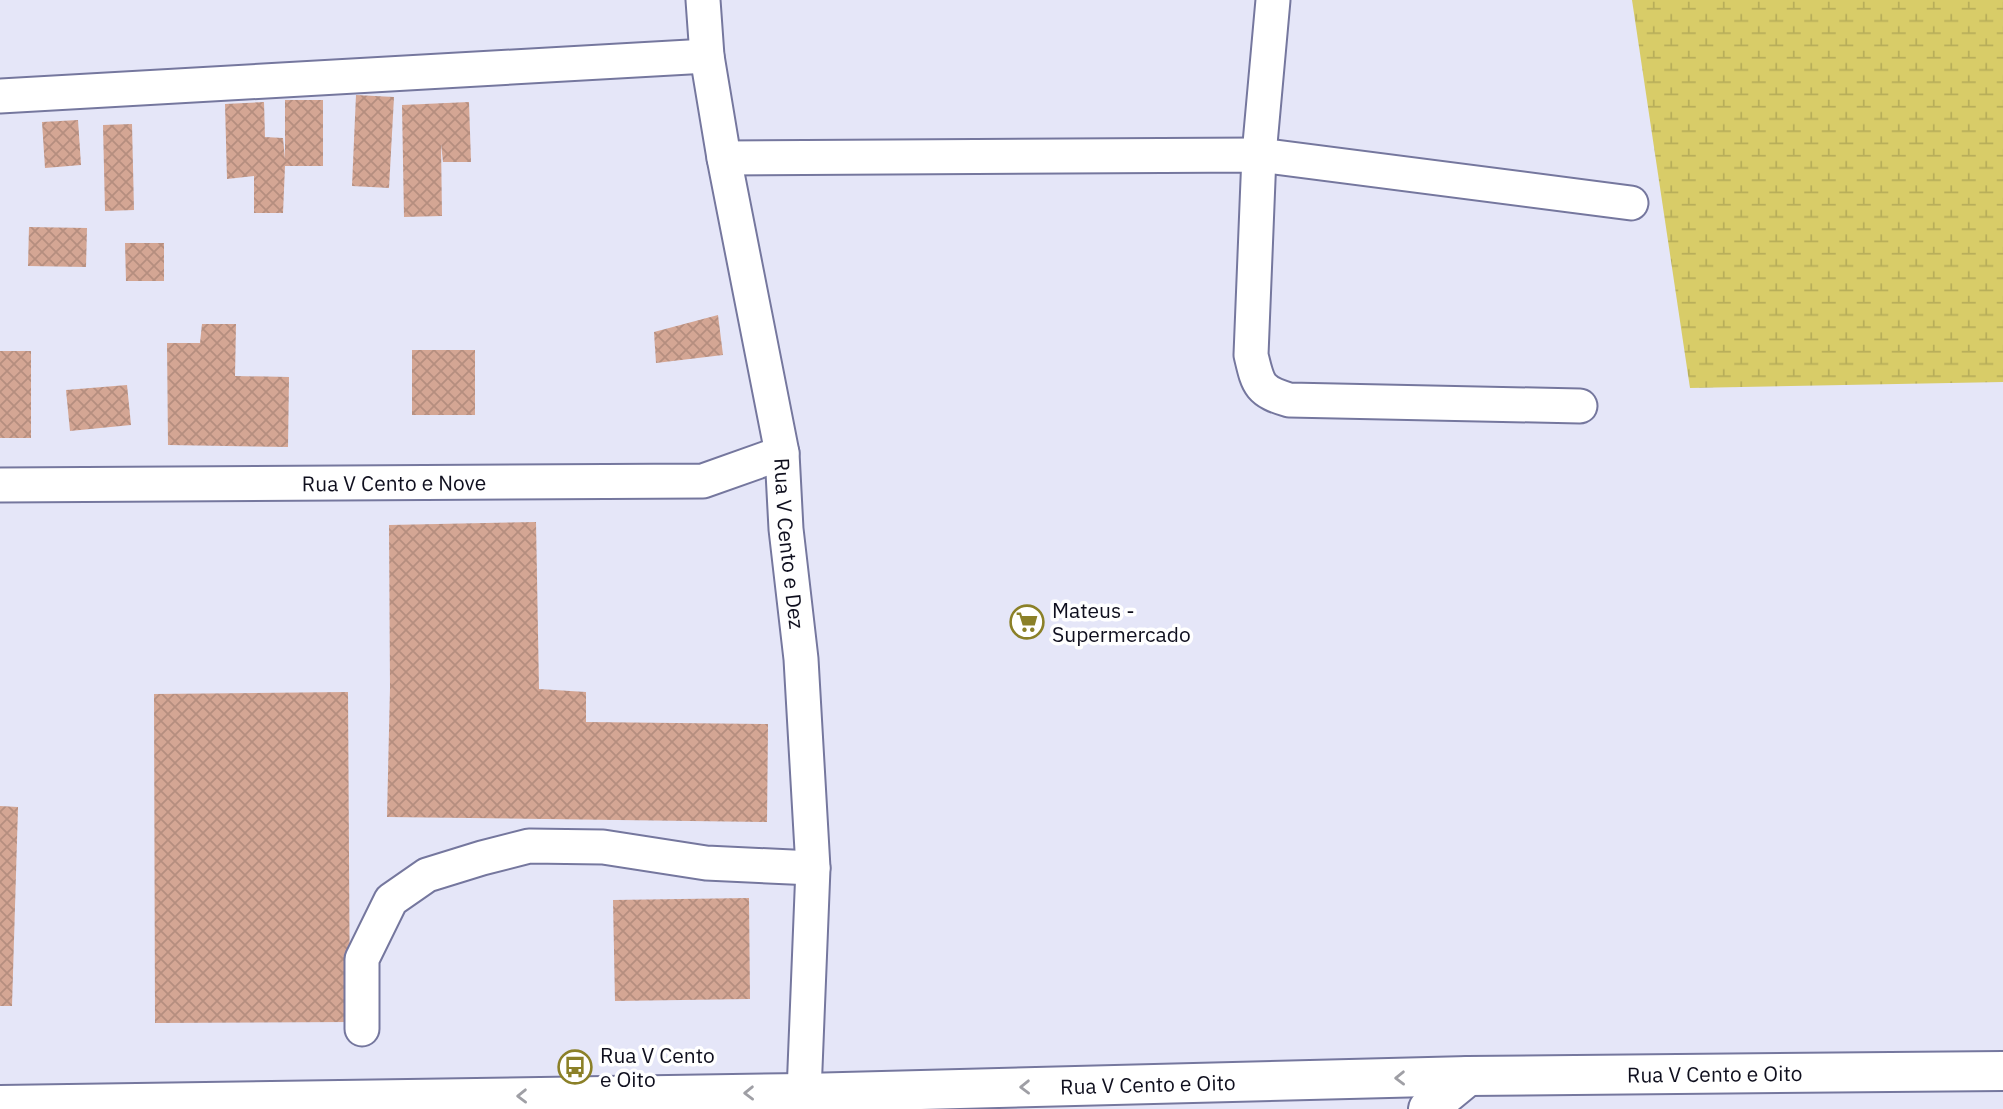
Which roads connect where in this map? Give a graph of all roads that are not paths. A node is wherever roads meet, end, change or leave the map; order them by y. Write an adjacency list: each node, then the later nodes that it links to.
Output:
1 (703, 0): 3 (street, Rua V Cento e Dez)
2 (1273, 0): 5 (street)
3 (707, 56): 4 (street); 6 (street, Rua V Cento e Dez)
4 (0, 96)
5 (1259, 155): 6 (street); 7 (street); 8 (street)
6 (724, 158): 9 (street, Rua V Cento e Dez)
7 (1632, 203)
8 (1580, 406)
9 (782, 453): 10 (street, Rua V Cento e Nove); 11 (street, Rua V Cento e Dez)
10 (0, 485)
11 (813, 868): 12 (street); 16 (street, Rua V Cento e Dez)
12 (362, 1029)
13 (2003, 1071): 14 (main road, Rua V Cento e Oito)
14 (1468, 1076): 15 (main road, Rua V Cento e Oito, one-way to 15); 21 (main road)
15 (1255, 1081): 16 (main road, Rua V Cento e Oito, one-way to 16); 20 (main road)
16 (804, 1093): 17 (main road, Rua V Cento e Oito, one-way to 17)
17 (295, 1104): 19 (main road, Rua V Cento e Oito)
18 (0, 1105): 19 (main road, Rua V Cento e Oito)
19 (112, 1106)
20 (1317, 1109)
21 (1428, 1109)

